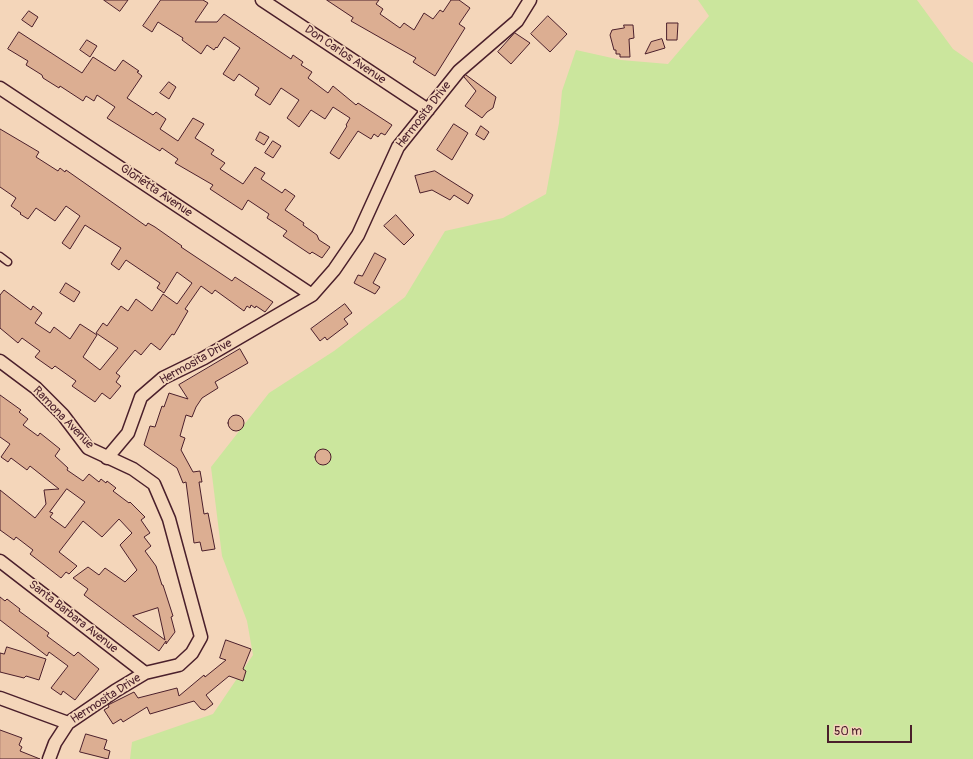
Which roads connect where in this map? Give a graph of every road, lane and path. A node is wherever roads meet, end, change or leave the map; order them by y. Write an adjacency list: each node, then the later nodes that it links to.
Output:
1 (262, 0): 4 (street, Don Carlos Avenue)
2 (530, 0): 4 (street, Hermosita Drive)
3 (0, 88): 7 (street, Glorietta Avenue)
4 (428, 110): 7 (street, Hermosita Drive)
5 (0, 256): 6 (lane)
6 (8, 262)
7 (312, 294): 9 (street, Hermosita Drive)
8 (0, 361): 9 (street, Ramona Avenue)
9 (107, 458): 11 (street, Hermosita Drive)
10 (0, 561): 11 (street, Santa Barbara Avenue)
11 (146, 674): 13 (street, Hermosita Drive)
12 (0, 698): 13 (street)
13 (68, 723): 14 (street, Hermosita Drive)
14 (49, 759)

